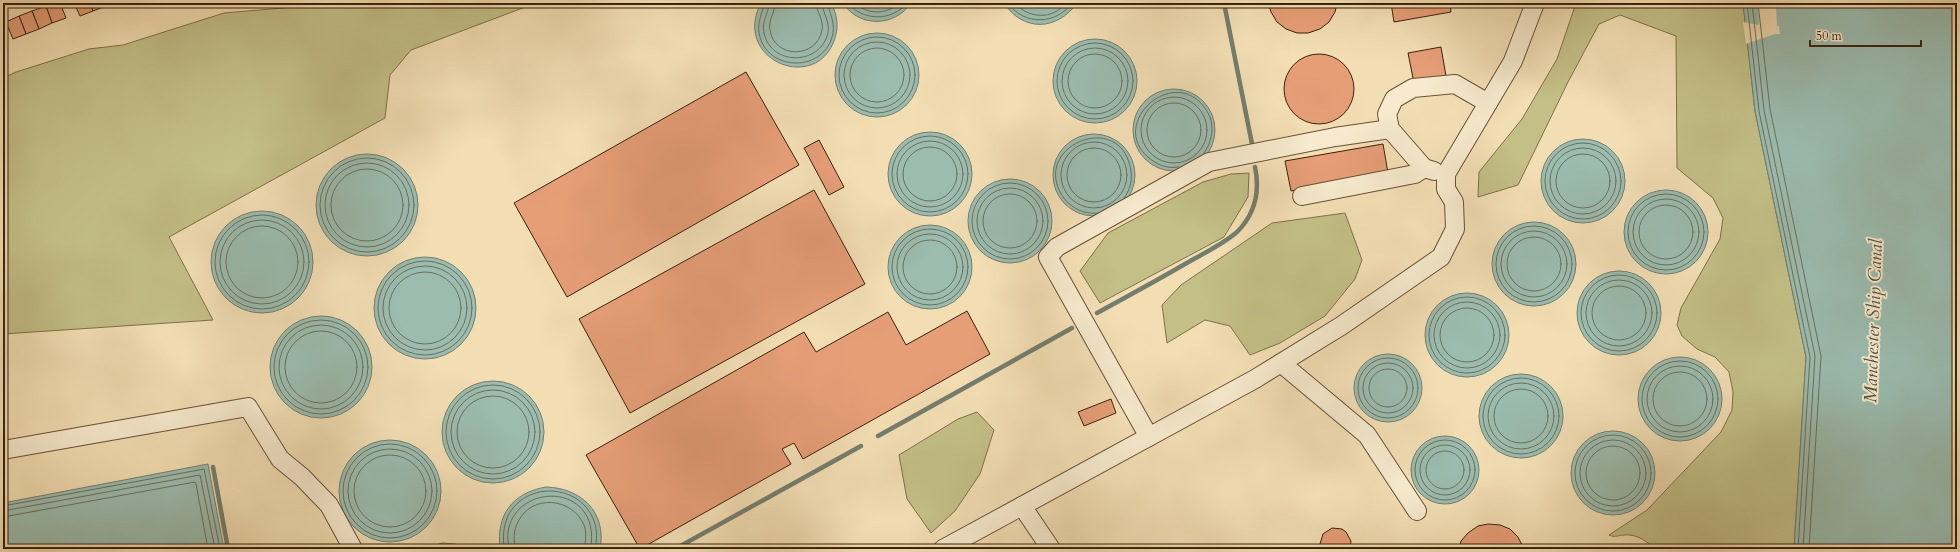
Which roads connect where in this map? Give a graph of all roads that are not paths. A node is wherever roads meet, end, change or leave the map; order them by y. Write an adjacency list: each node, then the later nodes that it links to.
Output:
1 (1535, 3): 2 (lane)
2 (1488, 103): 3 (lane); 5 (lane)
3 (1390, 128): 4 (lane); 8 (lane)
4 (1424, 168): 5 (lane); 6 (lane)
5 (1446, 174): 7 (lane)
6 (1302, 196)
7 (1281, 363): 8 (lane); 11 (lane)
8 (1149, 437): 10 (lane)
9 (3, 450): 12 (lane)
10 (1022, 506): 13 (lane); 14 (lane)
11 (1417, 512)
12 (353, 549)
13 (943, 549)
14 (1051, 549)

